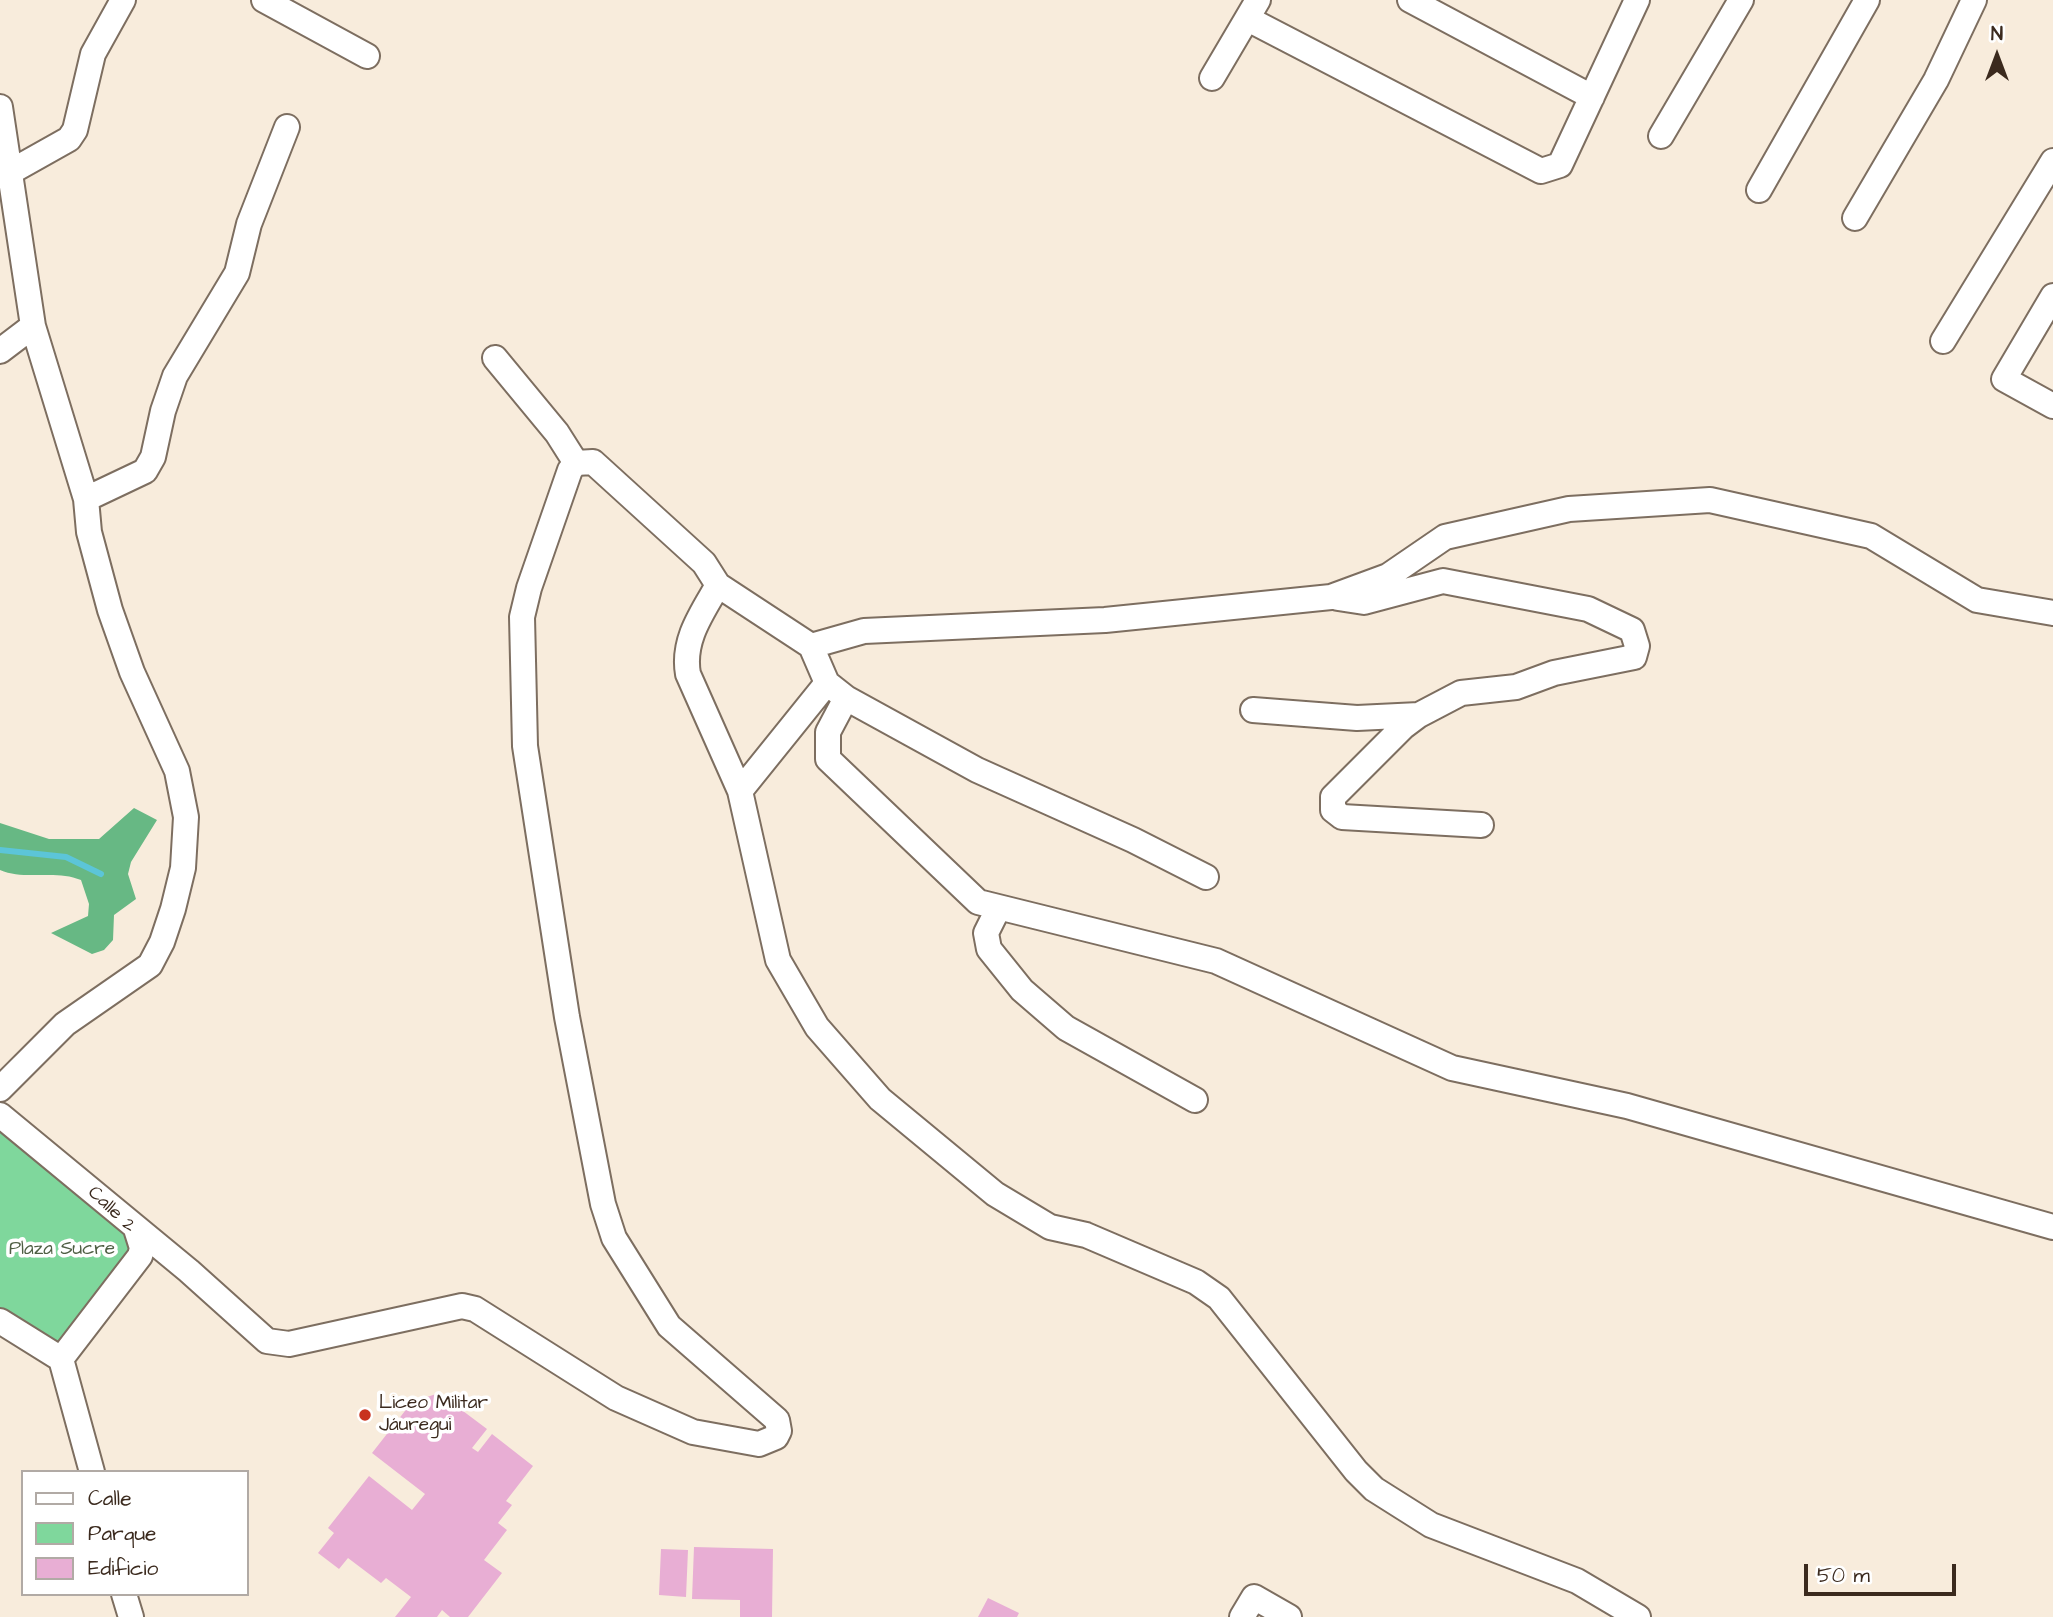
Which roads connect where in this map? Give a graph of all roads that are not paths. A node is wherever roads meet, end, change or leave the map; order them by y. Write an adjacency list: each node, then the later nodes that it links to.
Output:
1 (122, 0): 16 (street)
2 (264, 0): 9 (street)
3 (1410, 0): 11 (street)
4 (1637, 0): 11 (street)
5 (1741, 0): 14 (street)
6 (1867, 0): 17 (street)
7 (1974, 0): 18 (street)
8 (1253, 9): 10 (street); 11 (street)
9 (367, 57)
10 (1212, 78)
11 (1592, 97)
12 (0, 107): 16 (street)
13 (287, 127): 26 (street)
14 (1661, 136)
15 (2053, 161): 21 (street)
16 (12, 171): 20 (street)
17 (1759, 190)
18 (1855, 218)
19 (2053, 296): 24 (street)
20 (33, 326): 22 (street); 26 (street)
21 (1943, 341)
22 (0, 351)
23 (495, 358): 25 (street)
24 (2053, 406)
25 (576, 463): 27 (street); 42 (street)
26 (86, 499): 38 (street)
27 (718, 585): 30 (street); 34 (street)
28 (1331, 597): 29 (street); 30 (street); 33 (street)
29 (2053, 613)
30 (811, 646): 31 (street)
31 (836, 691): 34 (street); 36 (street); 37 (street)
32 (1253, 710): 33 (street)
33 (1419, 715): 35 (street)
34 (740, 791): 50 (street)
35 (1481, 825)
36 (1206, 877)
37 (998, 909): 39 (street); 41 (street)
38 (0, 1089)
39 (1195, 1100)
40 (0, 1115): 42 (street, Calle 2)
41 (2053, 1227)
42 (136, 1229): 44 (street, Calle 2)
43 (0, 1321): 44 (street)
44 (61, 1359): 45 (street)
45 (91, 1470)
46 (125, 1596): 47 (street)
47 (131, 1617)
48 (1242, 1617): 49 (street)
49 (1289, 1617)
50 (1638, 1617)

